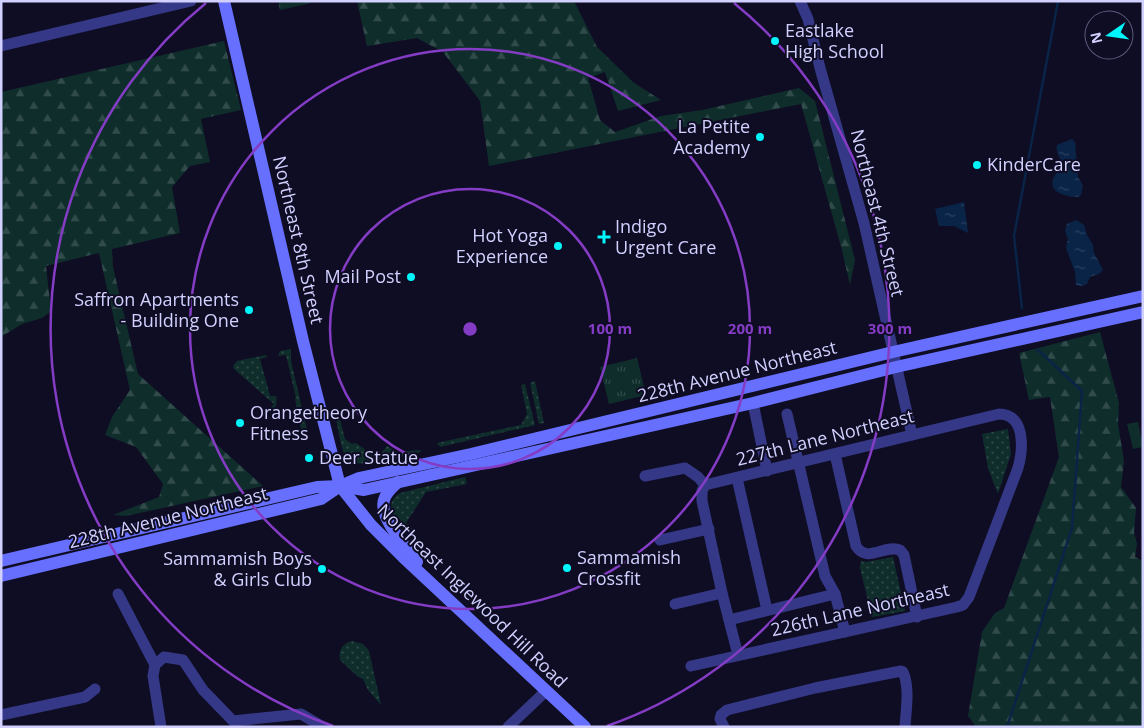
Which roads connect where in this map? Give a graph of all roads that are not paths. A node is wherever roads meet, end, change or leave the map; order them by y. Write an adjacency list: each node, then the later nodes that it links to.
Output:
1 (133, 1): 5 (street)
2 (191, 1): 5 (street)
3 (224, 1): 25 (main road, Northeast 8th Street)
4 (800, 1): 9 (street, Northeast 4th Street)
5 (136, 13): 6 (street)
6 (1, 46)
7 (1143, 296): 9 (main road, 228th Avenue Northeast)
8 (1143, 312): 10 (main road, 228th Avenue Northeast)
9 (893, 352): 10 (street, Northeast 4th Street); 11 (main road, 228th Avenue Northeast)
10 (896, 368): 12 (main road, 228th Avenue Northeast); 16 (street, Northeast 4th Street)
11 (746, 388): 13 (main road); 17 (main road, 228th Avenue Northeast)
12 (753, 403): 13 (main road, 228th Avenue Northeast); 20 (street)
13 (702, 414): 17 (main road, 228th Avenue Northeast)
14 (786, 414): 19 (street)
15 (1016, 421): 16 (street, 227th Lane Northeast); 38 (street, 226th Lane Northeast)
16 (912, 436): 18 (street, 227th Lane Northeast)
17 (556, 440): 23 (main road, 228th Avenue Northeast); 25 (main road, 228th Avenue Northeast)
18 (835, 454): 19 (street, 227th Lane Northeast); 38 (street)
19 (798, 463): 20 (street, 227th Lane Northeast); 35 (street)
20 (767, 471): 22 (street, 227th Lane Northeast)
21 (645, 476): 24 (street)
22 (736, 478): 24 (street, 227th Lane Northeast); 37 (street)
23 (398, 482): 25 (main road, 228th Avenue Northeast); 32 (main road)
24 (705, 485): 26 (street)
25 (340, 486): 27 (main road, 228th Avenue Northeast); 30 (main road, 228th Avenue Northeast); 32 (main road, Northeast Inglewood Hill Road)
26 (709, 529): 28 (street); 33 (street)
27 (99, 537): 29 (main road, 228th Avenue Northeast); 30 (main road)
28 (660, 540)
29 (1, 561)
30 (40, 567): 31 (main road, 228th Avenue Northeast)
31 (1, 576)
32 (440, 592): 45 (main road, Northeast Inglewood Hill Road)
33 (722, 593): 36 (street); 39 (street)
34 (118, 594): 42 (street)
35 (835, 594): 37 (street); 40 (street)
36 (675, 604)
37 (767, 610): 39 (street)
38 (917, 616): 40 (street, 226th Lane Northeast)
39 (729, 620): 41 (street)
40 (845, 632): 41 (street, 226th Lane Northeast)
41 (738, 655): 43 (street, 226th Lane Northeast)
42 (155, 665): 47 (street); 48 (street)
43 (691, 666)
44 (95, 689): 46 (street)
45 (546, 691): 50 (street); 51 (main road, Northeast Inglewood Hill Road)
46 (1, 715)
47 (235, 724): 49 (street)
48 (161, 727)
49 (323, 727)
50 (508, 727)
51 (585, 727)
52 (724, 727): 53 (street)
53 (905, 727)

